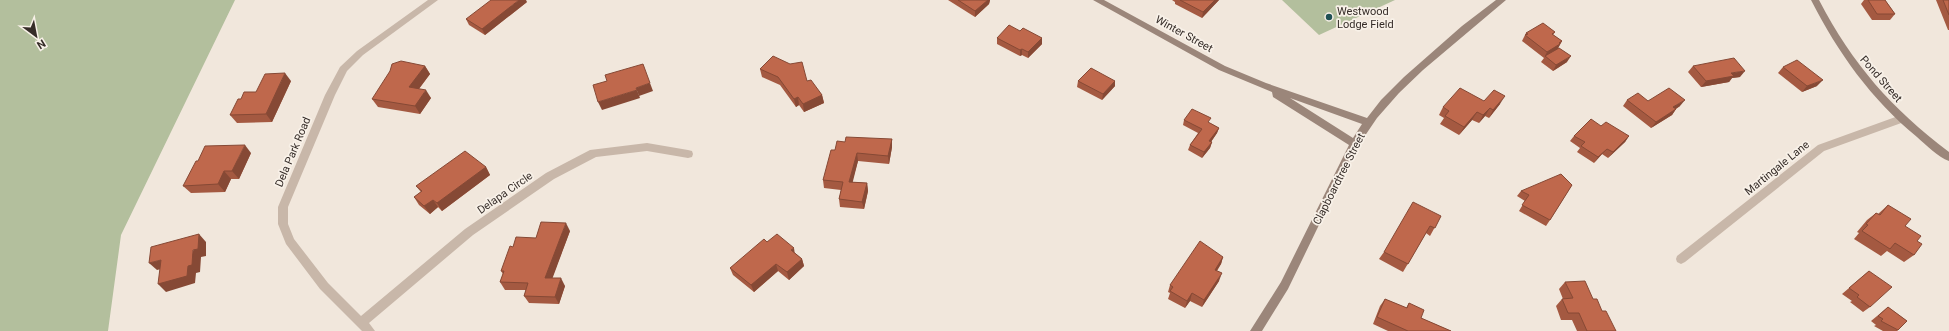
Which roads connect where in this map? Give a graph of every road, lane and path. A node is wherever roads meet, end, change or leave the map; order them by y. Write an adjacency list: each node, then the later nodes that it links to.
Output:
1 (434, 0): 12 (street, Dela Park Road)
2 (1097, 0): 5 (street, Winter Street)
3 (1815, 0): 6 (street, Pond Street)
4 (1499, 1): 7 (street, Clapboardtree Street)
5 (1263, 85): 7 (street, Winter Street); 8 (street, Winter Street)
6 (1901, 119): 10 (street, Pond Street); 11 (street, Martingale Lane)
7 (1368, 122): 8 (street, Clapboardtree Street)
8 (1354, 144): 14 (street, Clapboardtree Street)
9 (688, 154): 12 (street, Delapa Circle)
10 (1949, 157)
11 (1681, 259)
12 (361, 323): 13 (street, Dela Park Road)
13 (369, 331)
14 (1256, 331)

